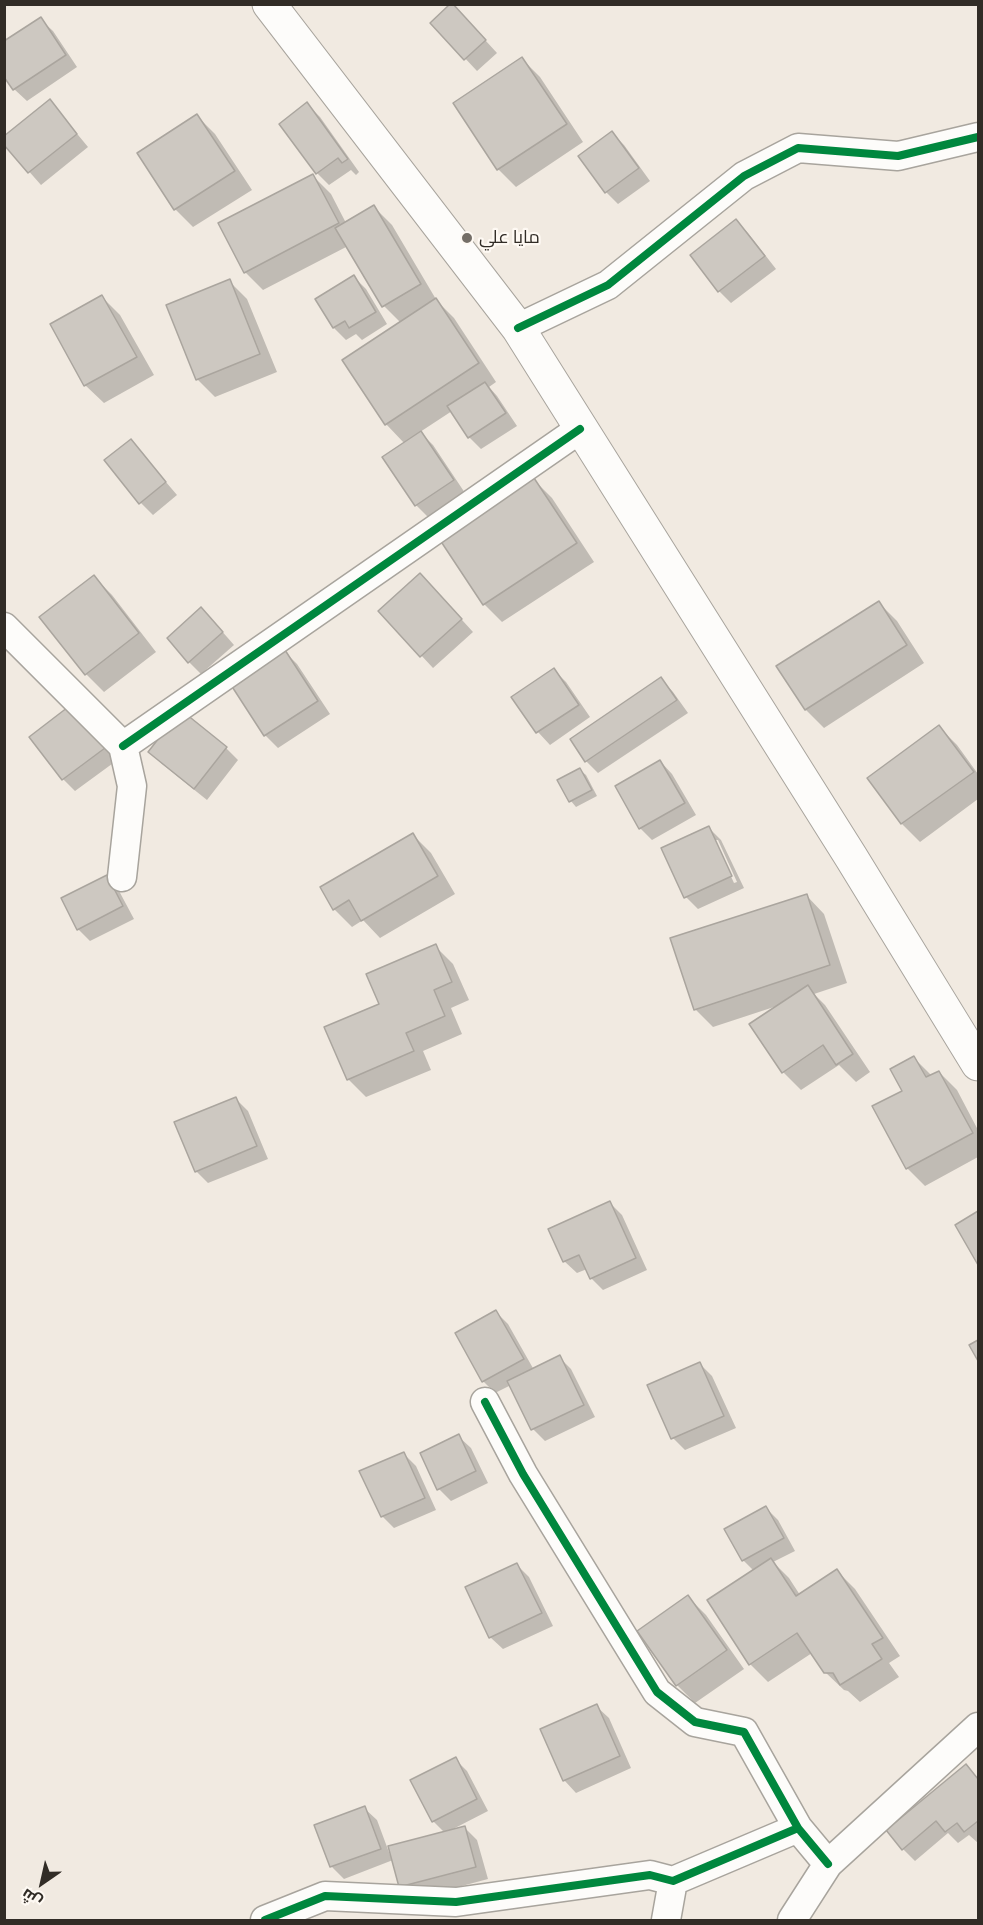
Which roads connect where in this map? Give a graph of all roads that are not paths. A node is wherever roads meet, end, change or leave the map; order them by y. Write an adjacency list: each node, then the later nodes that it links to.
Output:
1 (269, 4): 3 (main road)
2 (978, 137): 3 (street)
3 (518, 328): 4 (main road)
4 (580, 429): 6 (street); 8 (main road)
5 (4, 627): 6 (street)
6 (123, 746): 7 (street)
7 (122, 877)
8 (978, 1064)
9 (485, 1402): 11 (street)
10 (978, 1727): 12 (street)
11 (798, 1828): 12 (street); 13 (street)
12 (828, 1864): 16 (street)
13 (673, 1881): 14 (street); 15 (street)
14 (265, 1920)
15 (666, 1920)
16 (792, 1920)

